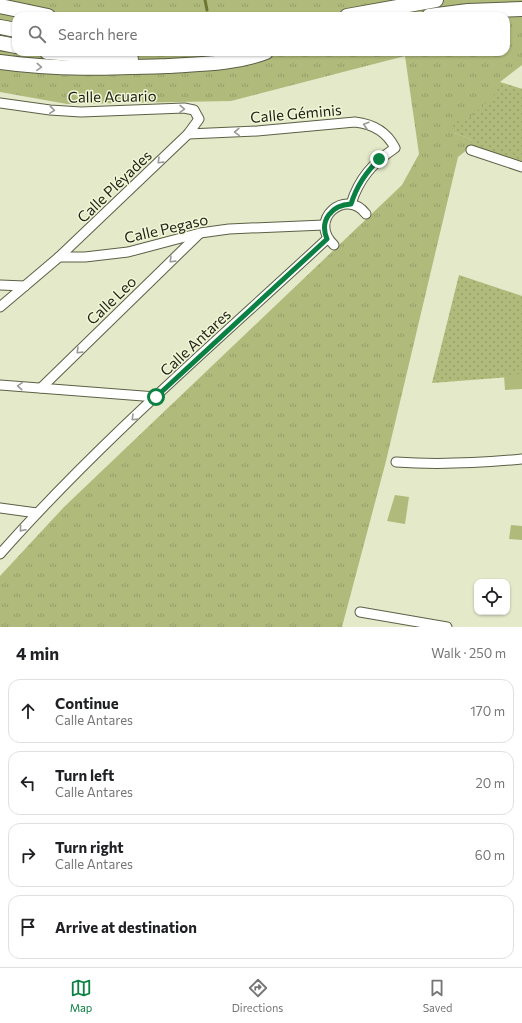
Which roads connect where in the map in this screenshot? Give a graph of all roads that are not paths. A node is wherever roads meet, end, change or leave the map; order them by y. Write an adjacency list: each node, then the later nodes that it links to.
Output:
1 (436, 0): 5 (highway)
2 (0, 6): 4 (highway)
3 (522, 9): 6 (highway)
4 (29, 12)
5 (369, 12)
6 (460, 12)
7 (0, 27): 8 (highway)
8 (12, 29)
9 (0, 43): 10 (highway)
10 (12, 45)
11 (99, 56): 12 (highway)
12 (177, 56)
13 (257, 56): 14 (highway, one-way to 13)
14 (0, 62)
15 (0, 103): 16 (street, Calle Acuario, one-way to 16)
16 (188, 134): 19 (street, Calle Géminis, one-way to 16); 23 (street, Calle Pléyades, one-way to 23)
17 (471, 150): 18 (street)
18 (522, 166)
19 (351, 204): 20 (street); 21 (street)
20 (366, 214)
21 (324, 224): 22 (street, Calle Pegaso); 29 (street, Calle Antares)
22 (200, 233): 23 (street, Calle Pegaso); 28 (street, Calle Leo, one-way to 28)
23 (59, 257): 25 (street)
24 (0, 285): 25 (street)
25 (25, 286): 26 (street)
26 (0, 307)
27 (0, 385): 28 (street, one-way to 27)
28 (41, 388): 29 (street)
29 (156, 397): 33 (street, Calle Antares, one-way to 33)
30 (522, 459): 31 (street)
31 (396, 462)
32 (0, 508): 33 (street)
33 (37, 513): 34 (street, Calle Antares, one-way to 34)
34 (0, 554)
35 (360, 612): 36 (street)
36 (447, 627)

